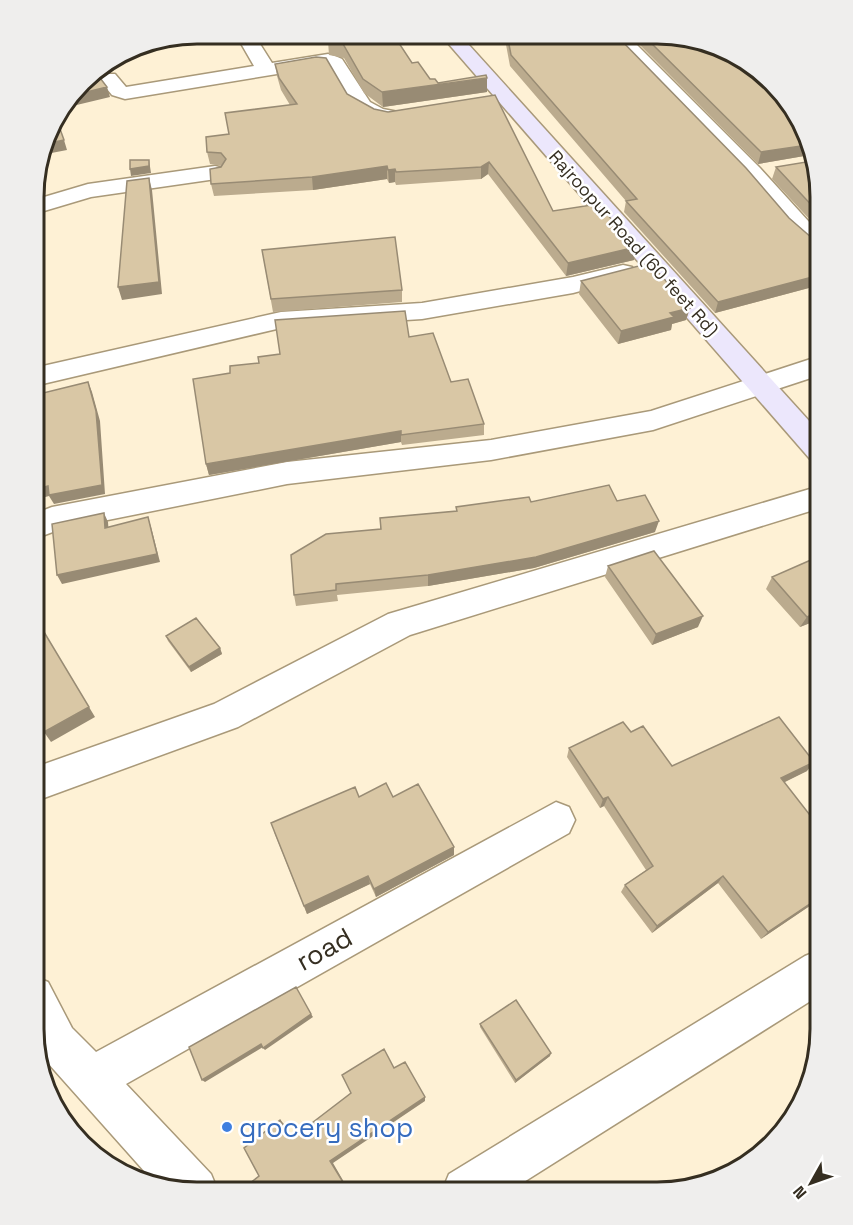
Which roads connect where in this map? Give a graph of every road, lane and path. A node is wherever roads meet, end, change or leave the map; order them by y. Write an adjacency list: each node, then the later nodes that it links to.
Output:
1 (251, 44): 4 (street)
2 (456, 44): 10 (main road, Rajroopur Road (60 feet Rd))
3 (626, 44): 9 (street)
4 (266, 70): 5 (street); 6 (street)
5 (103, 76)
6 (412, 112)
7 (215, 173): 8 (street)
8 (44, 204)
9 (810, 235)
10 (654, 264): 12 (street); 13 (main road, Rajroopur Road (60 feet Rd))
11 (810, 369): 13 (street)
12 (44, 375)
13 (761, 385): 14 (main road, Rajroopur Road (60 feet Rd)); 16 (street)
14 (810, 440)
15 (810, 500): 17 (street)
16 (44, 523)
17 (44, 781)
18 (556, 820): 21 (street, road)
19 (809, 978): 23 (street)
20 (48, 1050): 21 (street)
21 (91, 1079): 22 (street)
22 (185, 1181)
23 (480, 1182)

